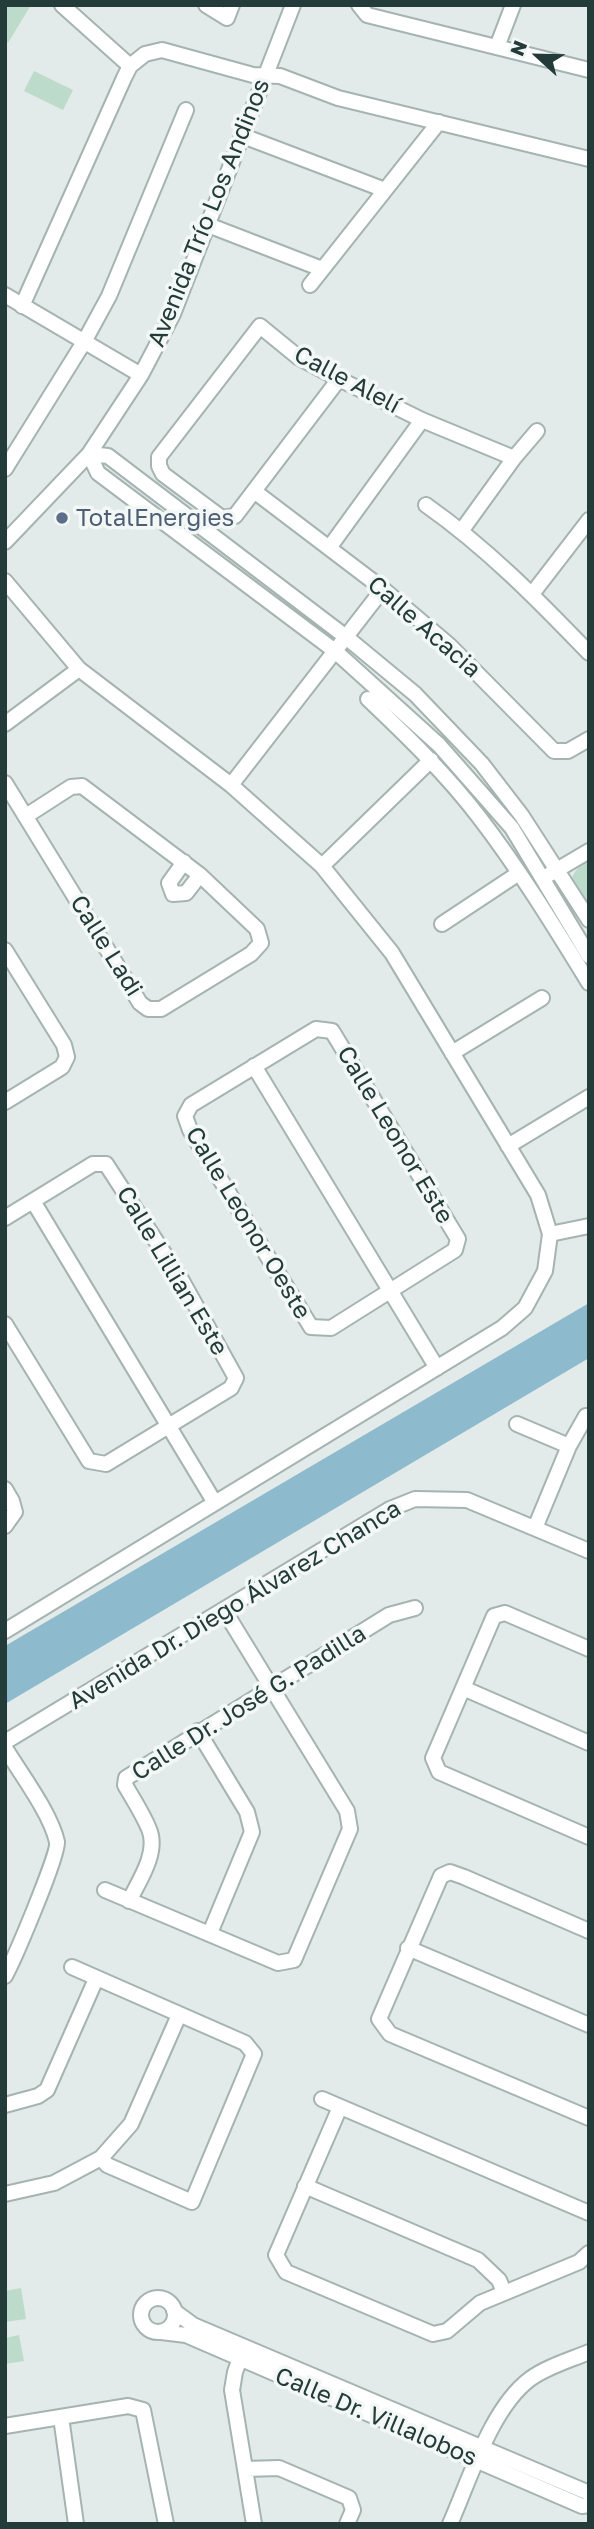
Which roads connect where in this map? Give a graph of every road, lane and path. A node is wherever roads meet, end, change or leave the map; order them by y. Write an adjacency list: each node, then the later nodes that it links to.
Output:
1 (62, 5): 8 (street)
2 (206, 5): 3 (street)
3 (232, 5)
4 (293, 5): 10 (street, Avenida Trío Los Andinos)
5 (359, 5): 7 (street)
6 (513, 5): 7 (street)
7 (497, 47): 9 (street)
8 (130, 66): 10 (street); 20 (street)
9 (589, 70)
10 (266, 75): 12 (street); 13 (street, Avenida Trío Los Andinos)
11 (186, 110): 21 (street)
12 (439, 122): 14 (street); 15 (street)
13 (243, 136): 15 (street); 16 (street, Avenida Trío Los Andinos)
14 (589, 159)
15 (384, 190): 17 (street)
16 (208, 225): 17 (street); 22 (street, Avenida Trío Los Andinos)
17 (322, 269): 18 (street)
18 (310, 285)
19 (5, 295): 20 (street)
20 (23, 306): 21 (street)
21 (85, 342): 22 (street); 28 (street)
22 (141, 375): 26 (street, Avenida Trío Los Andinos)
23 (339, 379): 24 (street, Calle Alelí); 29 (street); 29 (street, Calle Alelí)
24 (422, 420): 27 (street, Calle Alelí); 34 (street)
25 (537, 431): 27 (street)
26 (89, 454): 33 (street, Avenida Trío Los Andinos); 38 (street); 39 (street)
27 (514, 458): 32 (street)
28 (5, 469)
29 (254, 491): 34 (street, Calle Acacia)
30 (426, 505): 32 (street)
31 (589, 520): 37 (street)
32 (461, 530): 37 (street)
33 (5, 542)
34 (329, 548): 36 (street, Calle Acacia)
35 (5, 581): 41 (street)
36 (383, 589): 38 (street); 44 (street, Calle Acacia)
37 (532, 594): 40 (street)
38 (346, 637): 39 (street); 52 (street)
39 (335, 651): 47 (street); 55 (street)
40 (589, 653)
41 (79, 670): 43 (street); 47 (street)
42 (368, 699): 45 (street)
43 (5, 724)
44 (589, 738)
45 (431, 760): 51 (street); 53 (street)
46 (5, 783): 48 (street, Calle Ladi)
47 (231, 785): 51 (street)
48 (26, 816): 50 (street); 54 (street, Calle Ladi)
49 (589, 851): 52 (street)
50 (184, 862): 54 (street); 54 (street)
51 (323, 866): 62 (street)
52 (558, 870): 55 (street); 56 (street)
53 (519, 873): 57 (street); 60 (street)
54 (200, 875)
55 (543, 878): 59 (street)
56 (589, 920)
57 (442, 924)
58 (5, 950): 65 (street)
59 (589, 956)
60 (589, 983)
61 (542, 998): 62 (street)
62 (452, 1053): 66 (street)
63 (254, 1066): 71 (street); 71 (street, Calle Leonor Este); 71 (street, Calle Leonor Oeste)
64 (589, 1097): 66 (street)
65 (5, 1102)
66 (508, 1146): 70 (street)
67 (33, 1201): 68 (street); 76 (street); 76 (street, Calle Lillian Este)
68 (5, 1219)
69 (589, 1226): 70 (street)
70 (550, 1234): 73 (street)
71 (390, 1292): 73 (street)
72 (5, 1324): 76 (street)
73 (437, 1368): 79 (street)
74 (586, 1416): 77 (street)
75 (517, 1424): 77 (street)
76 (168, 1427): 79 (street)
77 (569, 1446): 81 (street)
78 (5, 1489): 80 (street)
79 (215, 1503): 85 (street)
80 (5, 1526)
81 (535, 1528): 82 (street, Avenida Dr. Diego Álvarez Chanca); 84 (street, Avenida Dr. Diego Álvarez Chanca)
82 (589, 1551)
83 (415, 1608): 87 (street, Calle Dr. José G. Padilla)
84 (224, 1610): 87 (street); 90 (street, Avenida Dr. Diego Álvarez Chanca)
85 (5, 1631)
86 (589, 1649): 88 (street)
87 (271, 1686): 89 (street, Calle Dr. José G. Padilla); 97 (street)
88 (463, 1688): 91 (street); 93 (street)
89 (198, 1731): 95 (street, Calle Dr. José G. Padilla); 97 (street)
90 (5, 1742)
91 (589, 1742)
92 (5, 1748): 99 (street)
93 (589, 1837)
94 (105, 1890): 95 (street)
95 (129, 1901): 97 (street)
96 (589, 1931): 98 (street)
97 (210, 1933)
98 (408, 1948): 104 (street); 108 (street)
99 (10, 1955): 101 (street)
100 (72, 1967): 102 (street)
101 (5, 1976)
102 (96, 1979): 103 (street); 106 (street)
103 (179, 2015): 109 (street); 109 (street)
104 (589, 2025)
105 (322, 2099): 107 (street)
106 (5, 2105)
107 (340, 2106): 110 (street); 112 (street)
108 (589, 2118)
109 (101, 2158): 111 (street)
110 (305, 2186): 114 (street); 114 (street)
111 (5, 2194)
112 (589, 2213)
113 (589, 2253): 114 (street)
114 (504, 2292)
115 (174, 2311): 116 (street); 116 (street); 118 (street, Calle Dr. Villalobos)
116 (161, 2332): 118 (street, Calle Dr. Villalobos)
117 (589, 2352): 121 (street)
118 (242, 2353): 121 (street, Calle Dr. Villalobos); 122 (street)
119 (61, 2417): 120 (street); 125 (street); 126 (street)
120 (5, 2426)
121 (480, 2455): 123 (street, Calle Dr. Villalobos); 124 (street, Calle Dr. Villalobos); 129 (street)
122 (245, 2469): 127 (street); 128 (street)
123 (589, 2493)
124 (589, 2505)
125 (76, 2524)
126 (166, 2524)
127 (254, 2524)
128 (347, 2524)
129 (450, 2524)

